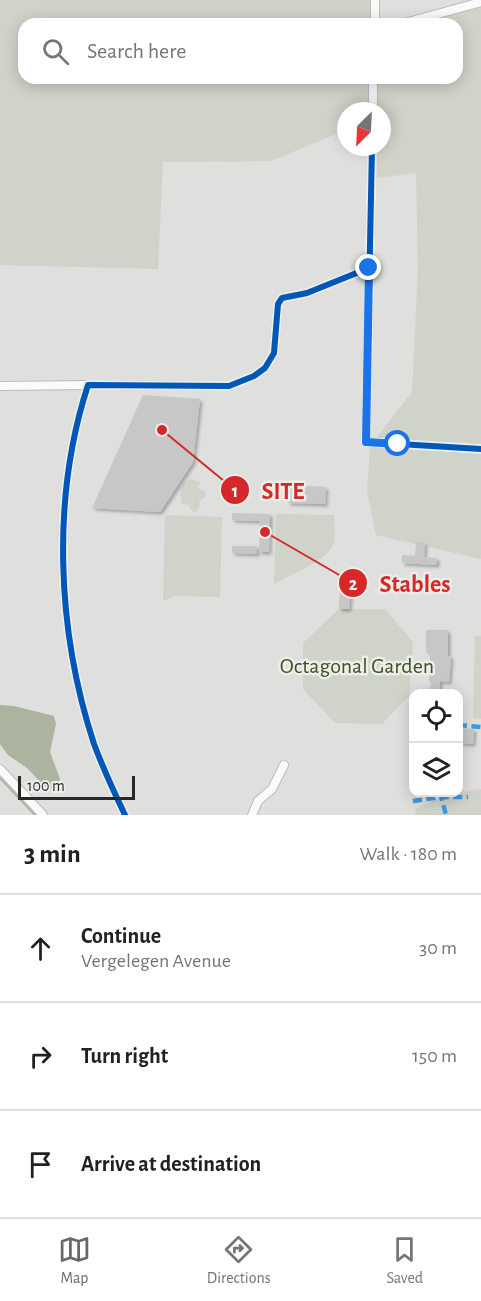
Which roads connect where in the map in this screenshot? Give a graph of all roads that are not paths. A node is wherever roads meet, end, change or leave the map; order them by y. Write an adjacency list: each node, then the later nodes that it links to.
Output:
1 (375, 0): 3 (street)
2 (481, 2): 4 (street)
3 (375, 18)
4 (423, 18)
5 (373, 84): 6 (street)
6 (373, 102)
7 (372, 156): 8 (street)
8 (369, 268): 9 (street); 11 (street)
9 (88, 385): 10 (street); 15 (street)
10 (0, 386)
11 (481, 449)
12 (284, 765): 16 (street)
13 (0, 769): 14 (street)
14 (43, 815)
15 (125, 815)
16 (252, 815)

